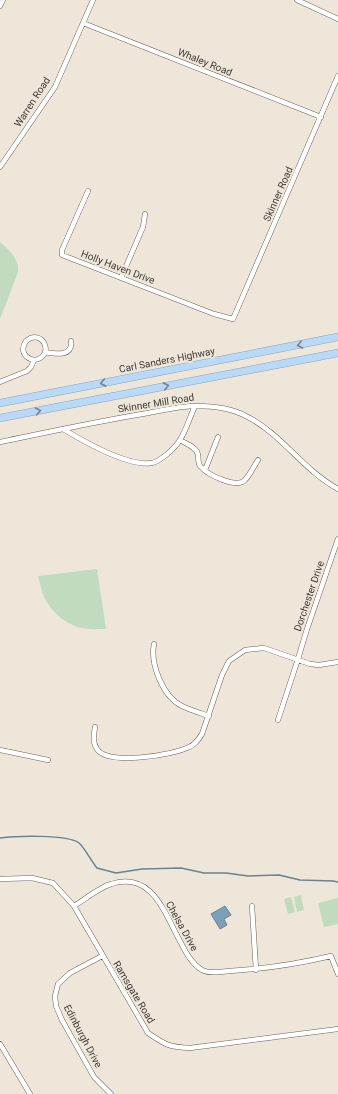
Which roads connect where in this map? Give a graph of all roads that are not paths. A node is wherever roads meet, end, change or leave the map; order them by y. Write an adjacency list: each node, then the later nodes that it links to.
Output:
1 (3, 0): 4 (street)
2 (93, 0): 6 (street, Warren Road)
3 (297, 0): 5 (street)
4 (0, 6)
5 (338, 18)
6 (83, 23): 8 (street, Whaley Road); 9 (street, Warren Road)
7 (338, 76): 8 (street, Skinner Road)
8 (321, 117): 13 (street, Skinner Road)
9 (0, 167)
10 (88, 191): 12 (street, Holly Haven Drive)
11 (145, 214): 12 (street)
12 (121, 278): 13 (street, Holly Haven Drive)
13 (233, 319)
14 (338, 337): 20 (highway, Carl Sanders Highway, one-way to 20)
15 (71, 341): 16 (street)
16 (45, 352): 18 (street); 18 (street)
17 (338, 353): 22 (highway, one-way to 17)
18 (34, 360): 19 (street)
19 (0, 382)
20 (0, 403)
21 (195, 406): 23 (street, Skinner Mill Road); 25 (street); 29 (street, Skinner Mill Road)
22 (0, 418)
23 (63, 429): 25 (street); 26 (street, Skinner Mill Road)
24 (218, 437): 28 (street)
25 (180, 440): 28 (street)
26 (0, 442)
27 (258, 460): 28 (street)
28 (205, 470)
29 (338, 489)
30 (338, 539): 32 (street, Dorchester Drive)
31 (154, 644): 34 (street)
32 (298, 659): 33 (street); 34 (street); 35 (street, Dorchester Drive)
33 (338, 662)
34 (209, 716): 36 (street)
35 (278, 720)
36 (95, 727)
37 (0, 750): 38 (street)
38 (48, 760)
39 (0, 879): 40 (street, Ramsgate Road)
40 (74, 906): 42 (street, Ramsgate Road); 43 (street, Chelsa Drive)
41 (252, 906): 43 (street)
42 (102, 956): 45 (street, Ramsgate Road); 48 (street, Edinburgh Drive)
43 (256, 970): 44 (street, Chelsa Drive)
44 (338, 974)
45 (338, 1029)
46 (0, 1044): 47 (street)
47 (30, 1094)
48 (110, 1094)

